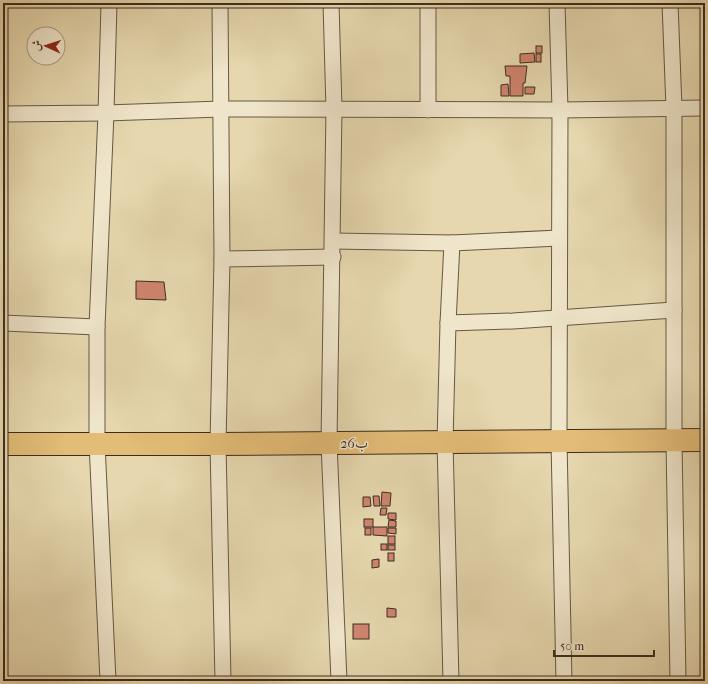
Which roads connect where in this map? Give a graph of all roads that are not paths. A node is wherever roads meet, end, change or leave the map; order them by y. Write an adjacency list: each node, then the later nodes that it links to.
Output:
1 (109, 3): 13 (street)
2 (220, 3): 10 (street)
3 (331, 3): 9 (street)
4 (428, 3): 11 (street)
5 (557, 3): 12 (street)
6 (670, 3): 7 (street)
7 (674, 108): 8 (street); 12 (street); 20 (street)
8 (705, 108)
9 (334, 109): 10 (street); 11 (street); 16 (street)
10 (221, 110): 13 (street); 19 (street)
11 (428, 110): 12 (street)
12 (560, 110): 15 (street)
13 (106, 113): 14 (street); 24 (street)
14 (3, 114)
15 (559, 238): 17 (street); 21 (street)
16 (333, 241): 17 (street); 18 (street)
17 (452, 243): 23 (street)
18 (333, 257): 19 (street); 29 (street)
19 (222, 259): 32 (street)
20 (674, 310): 21 (street); 27 (street)
21 (560, 318): 23 (street); 26 (street)
22 (3, 323): 24 (street)
23 (448, 323): 28 (street)
24 (97, 327): 31 (street)
25 (705, 440): 27 (highway, 26ب)
26 (559, 441): 27 (highway, 26ب); 28 (highway, 26ب); 37 (street)
27 (674, 441): 38 (street)
28 (445, 442): 29 (highway, 26ب); 36 (street)
29 (329, 443): 32 (highway, 26ب); 35 (street)
30 (3, 444): 31 (highway, 26ب)
31 (97, 444): 32 (highway, 26ب); 33 (street)
32 (218, 444): 34 (street)
33 (108, 681)
34 (222, 681)
35 (339, 681)
36 (451, 681)
37 (564, 681)
38 (678, 681)

